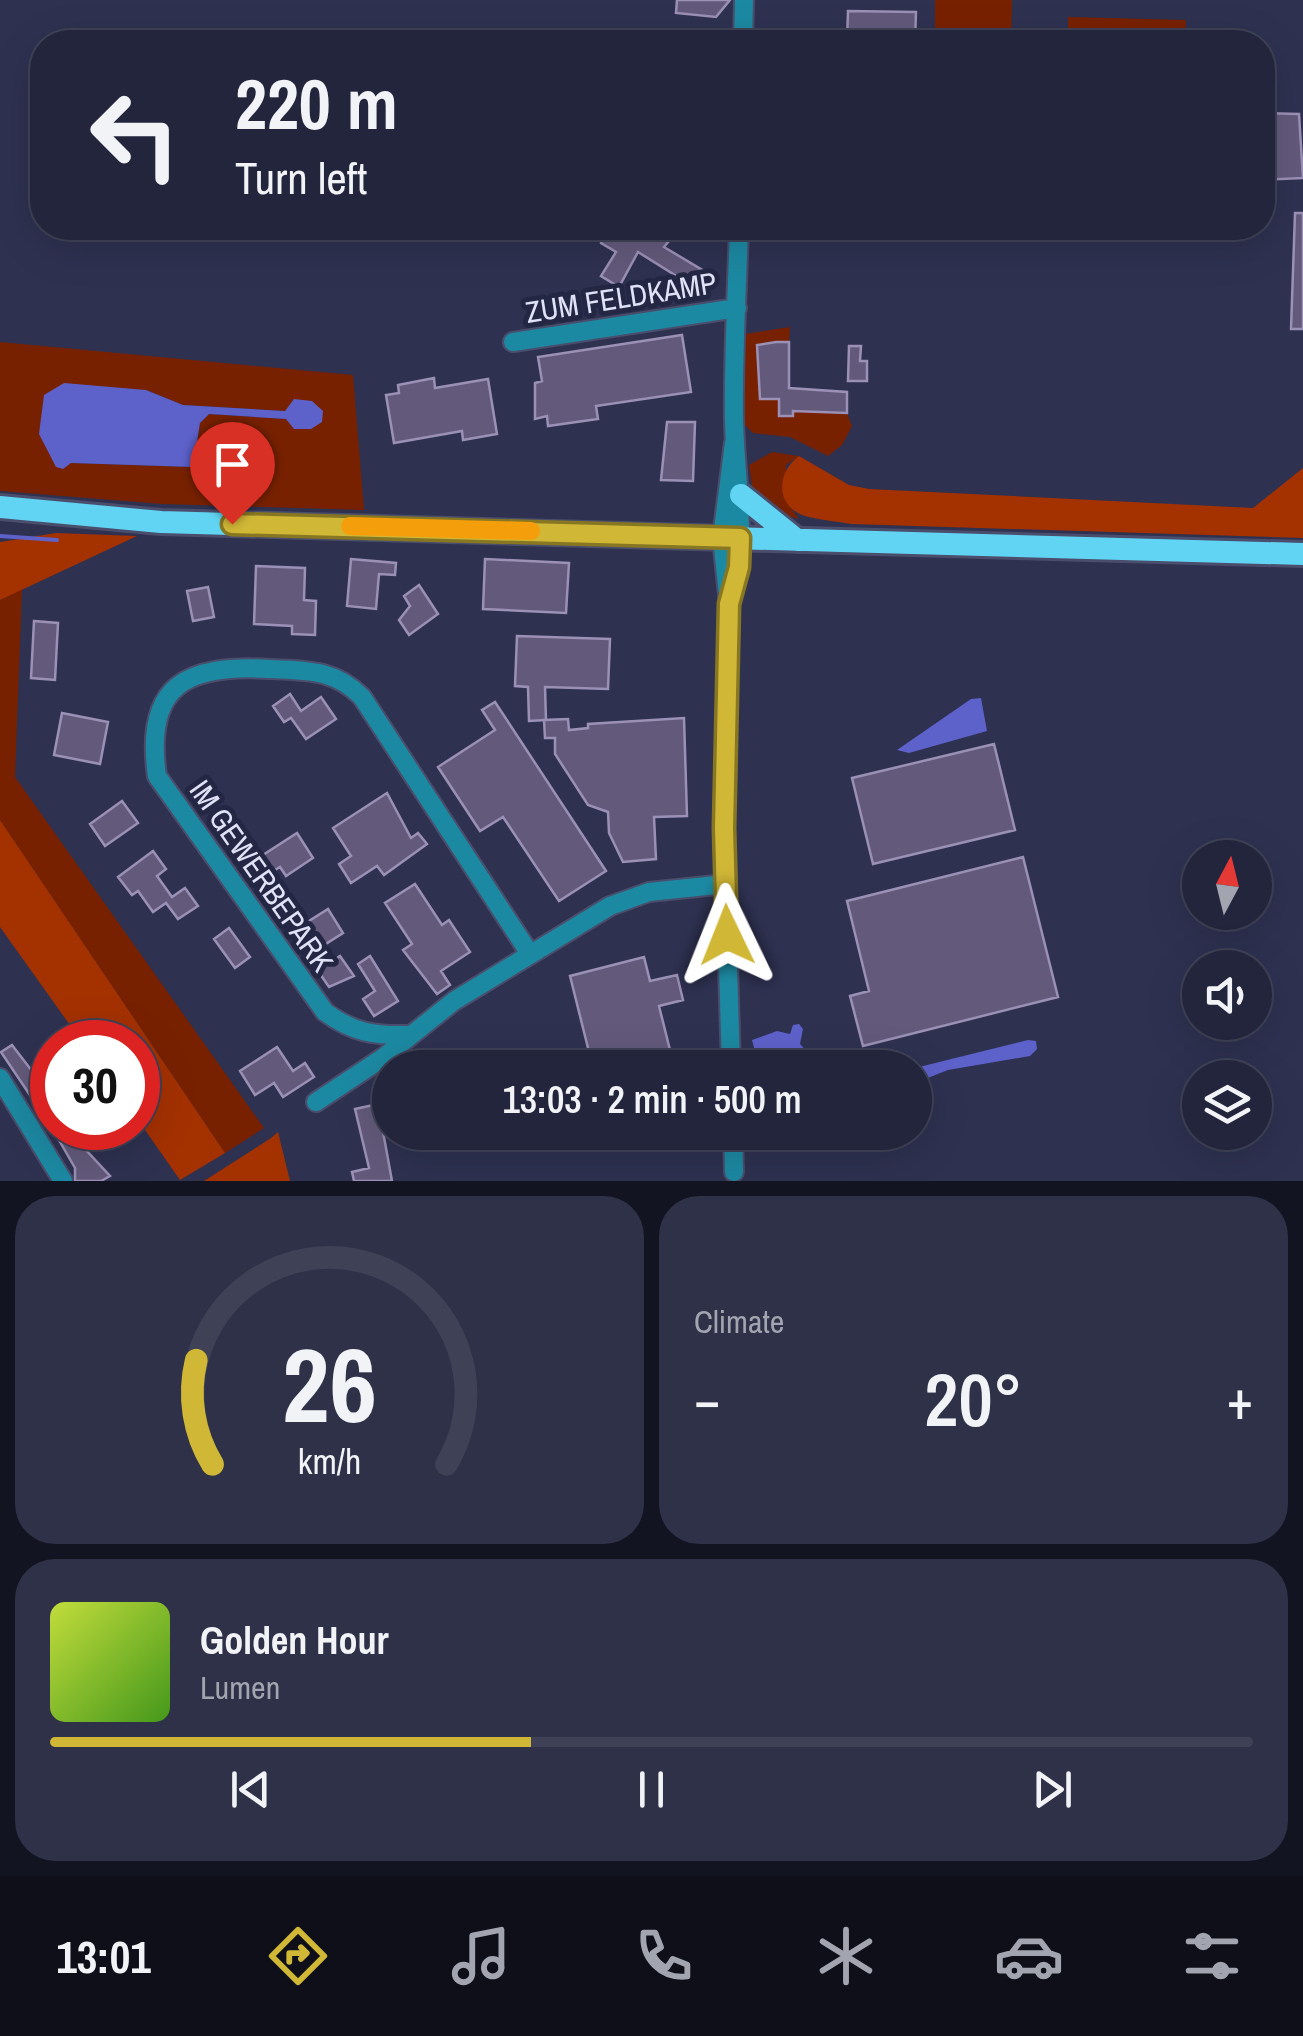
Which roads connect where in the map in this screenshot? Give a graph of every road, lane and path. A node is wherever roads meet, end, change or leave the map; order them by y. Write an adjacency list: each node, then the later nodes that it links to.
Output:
1 (744, 0): 2 (street)
2 (743, 30)
3 (738, 240): 4 (street, ZUM FELDKAMP)
4 (736, 308): 5 (street, ZUM FELDKAMP); 6 (street, ZUM FELDKAMP)
5 (513, 342)
6 (734, 443): 7 (street, ZUM FELDKAMP); 9 (street, ZUM FELDKAMP)
7 (741, 495): 9 (street, ZUM FELDKAMP); 10 (main road)
8 (0, 507): 9 (main road)
9 (731, 538): 10 (main road); 12 (street)
10 (797, 540): 11 (main road)
11 (1303, 554)
12 (726, 884): 13 (street); 15 (street)
13 (530, 954): 14 (street); 14 (street, IM GEWERBEPARK)
14 (407, 1035): 17 (street)
15 (731, 1050)
16 (0, 1078): 20 (street)
17 (316, 1102)
18 (733, 1150): 19 (street)
19 (734, 1172)
20 (63, 1181)

